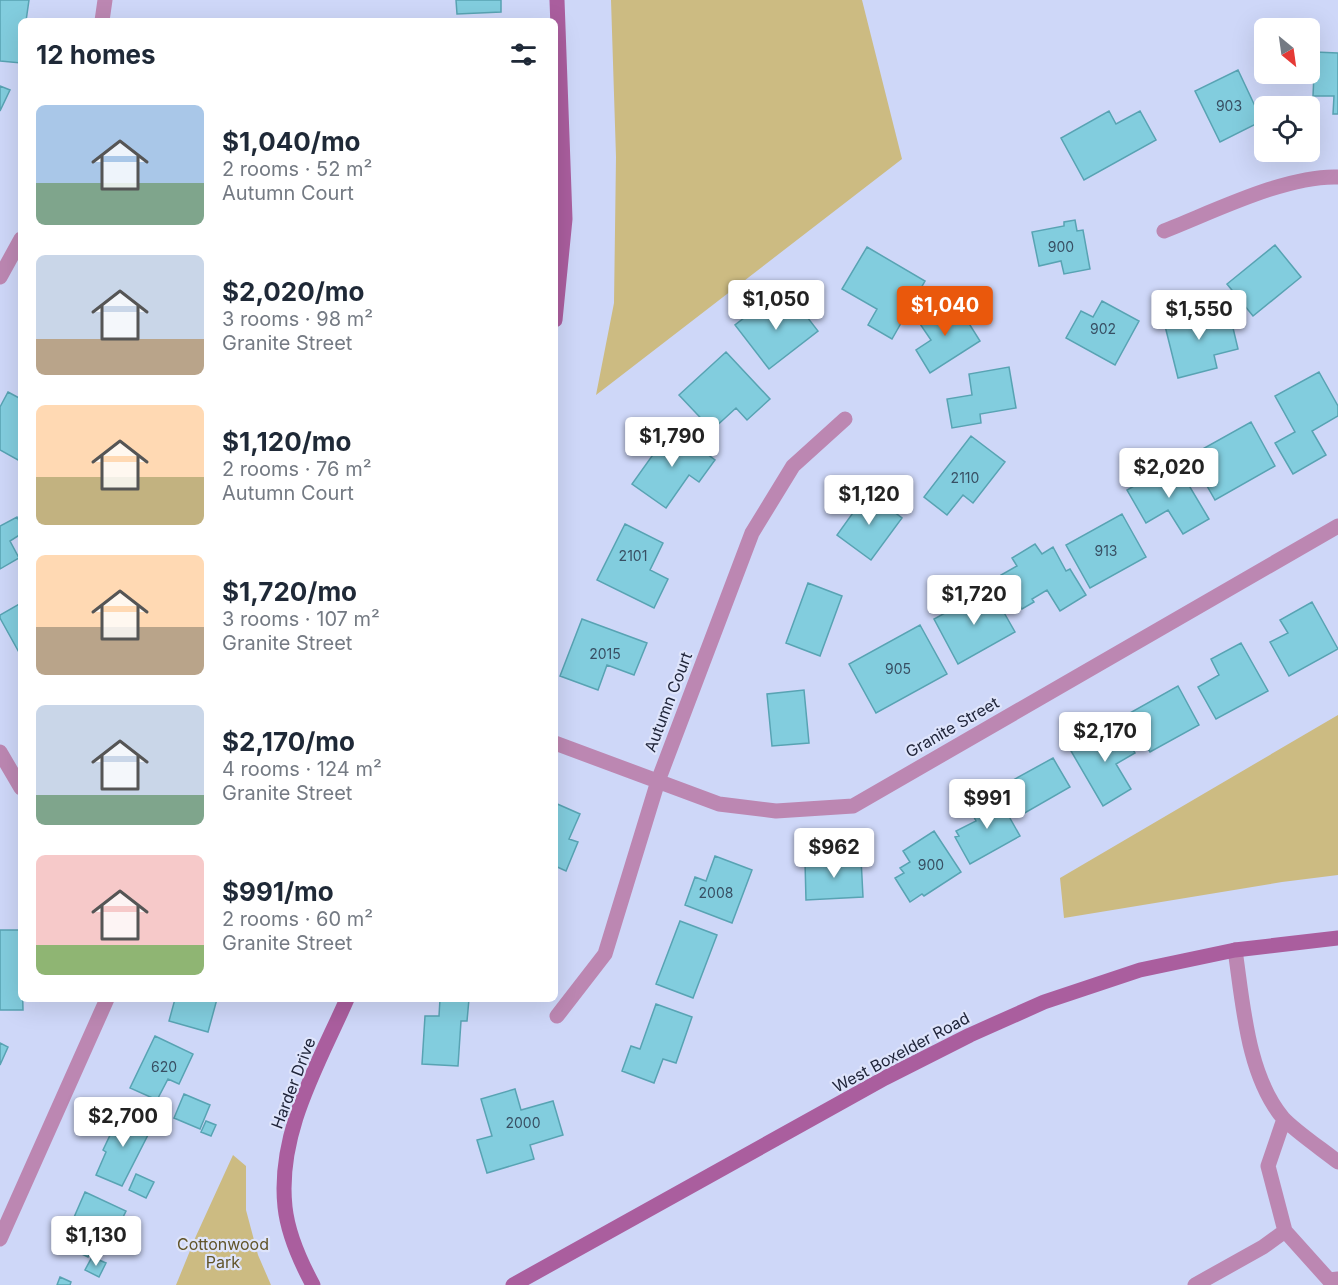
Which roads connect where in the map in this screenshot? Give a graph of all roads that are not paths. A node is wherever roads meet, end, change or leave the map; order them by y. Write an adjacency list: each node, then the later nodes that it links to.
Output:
1 (105, 0): 3 (street)
2 (557, 0): 4 (street)
3 (102, 18)
4 (557, 18)
5 (558, 73): 7 (street)
6 (1338, 177): 8 (street)
7 (560, 219): 10 (street)
8 (1164, 231)
9 (18, 245): 11 (street)
10 (558, 259)
11 (0, 278)
12 (845, 419): 16 (street, Autumn Court)
13 (1338, 526): 16 (street, Granite Street)
14 (558, 744): 16 (street, Granite Street)
15 (0, 752): 17 (street)
16 (658, 781): 22 (street, Autumn Court)
17 (18, 783)
18 (1338, 938): 19 (street, West Boxelder Road)
19 (1235, 950): 23 (street); 29 (street, West Boxelder Road)
20 (106, 1002): 26 (street)
21 (346, 1002): 28 (street, Harder Drive)
22 (557, 1016)
23 (1284, 1119): 24 (street); 25 (street)
24 (1338, 1162)
25 (1285, 1231): 27 (street); 30 (street)
26 (0, 1239)
27 (1338, 1279)
28 (312, 1285)
29 (513, 1285)
30 (1195, 1285)

